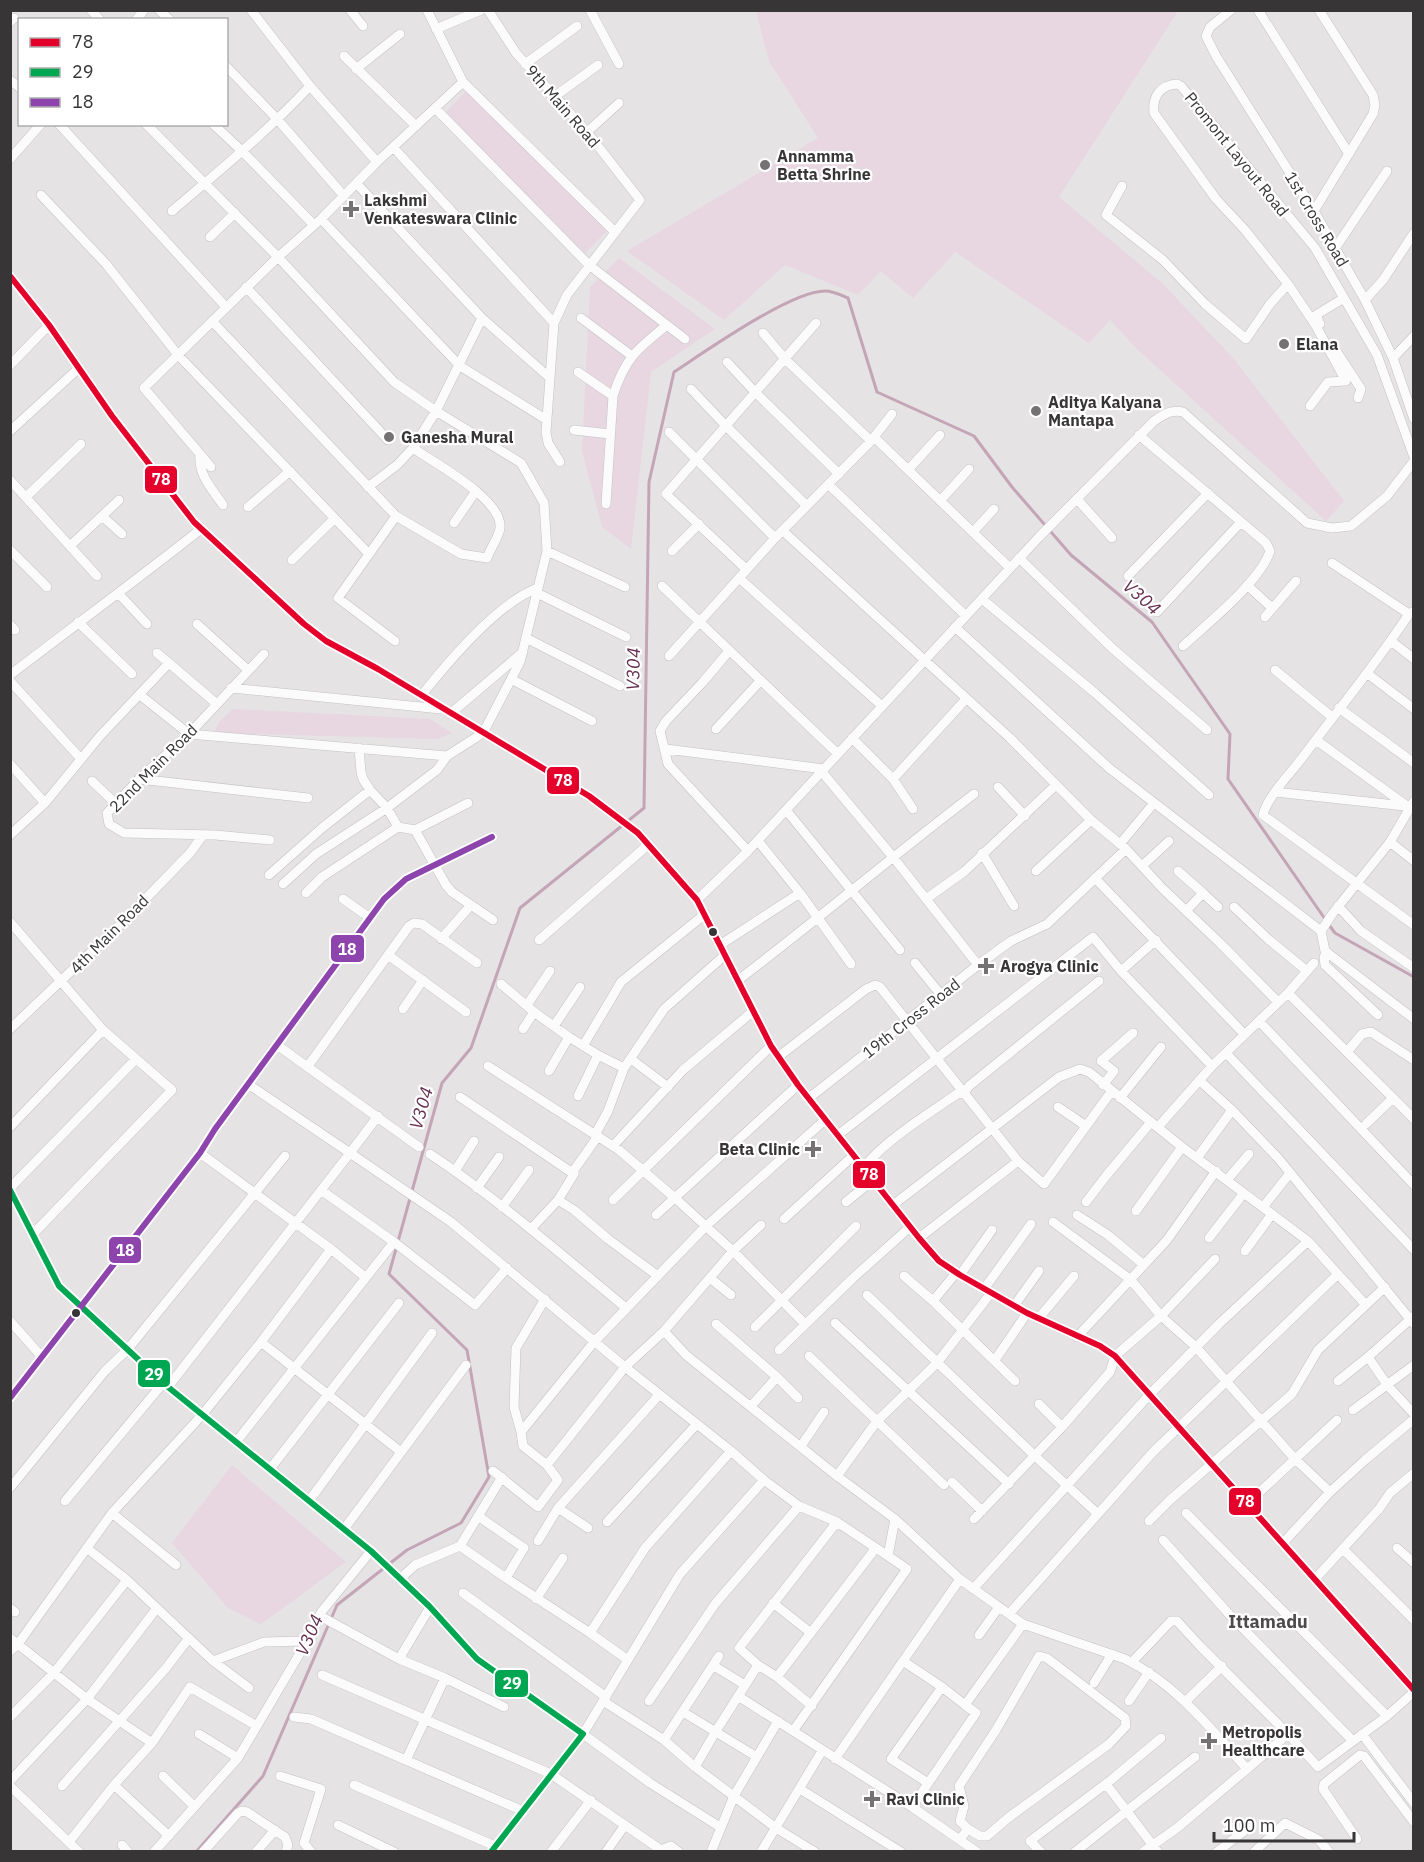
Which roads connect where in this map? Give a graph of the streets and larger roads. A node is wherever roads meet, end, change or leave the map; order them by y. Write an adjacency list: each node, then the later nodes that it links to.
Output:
1 (251, 10): 21 (street)
2 (350, 10): 10 (street)
3 (427, 10): 12 (street)
4 (481, 10): 12 (street)
5 (488, 10): 15 (street, 9th Main Road)
6 (590, 10): 16 (street)
7 (1232, 10): 44 (street, 1st Cross Road)
8 (1258, 10): 34 (street)
9 (1319, 10): 34 (street)
10 (363, 26)
11 (577, 26): 15 (street)
12 (436, 29): 20 (street)
13 (400, 34): 19 (street)
14 (344, 56): 19 (street)
15 (525, 63): 22 (street, 9th Main Road)
16 (620, 64)
17 (598, 65): 22 (street)
18 (228, 68): 25 (street)
19 (356, 69): 30 (street)
20 (463, 82): 24 (street); 47 (street)
21 (310, 86): 25 (street); 36 (street)
22 (555, 96): 31 (street, 9th Main Road)
23 (619, 103): 31 (street)
24 (435, 108): 30 (street); 52 (street)
25 (278, 120): 33 (street); 42 (street)
26 (39, 126): 35 (street)
27 (60, 126): 58 (street)
28 (148, 126): 38 (street)
29 (215, 126): 33 (street)
30 (416, 126): 32 (street)
31 (587, 132): 47 (street, 9th Main Road)
32 (393, 147): 36 (street); 62 (street)
33 (243, 152): 38 (street); 46 (street)
34 (1349, 154): 44 (street)
35 (10, 159)
36 (377, 162): 39 (street)
37 (1387, 171): 50 (street)
38 (205, 183): 43 (street); 45 (street)
39 (357, 184): 42 (street); 59 (street)
40 (1122, 186): 54 (street)
41 (41, 195): 69 (street)
42 (344, 196): 46 (street)
43 (172, 211)
44 (1314, 211): 50 (street, 1st Cross Road)
45 (235, 213): 49 (street); 51 (street)
46 (317, 221): 51 (street); 75 (street)
47 (614, 231): 52 (street)
48 (1413, 233): 57 (street)
49 (210, 237)
50 (1336, 247): 57 (street, 1st Cross Road)
51 (278, 257): 55 (street); 84 (street)
52 (589, 265): 62 (street); 65 (street)
53 (10, 276): 64 (street)
54 (1288, 284): 56 (street, Promont Layout Road); 83 (street)
55 (246, 287): 58 (street); 96 (street)
56 (1344, 298): 82 (street); 101 (street, Promont Layout Road)
57 (1365, 300): 71 (street, 1st Cross Road)
58 (226, 307): 61 (street)
59 (482, 318): 75 (street); 78 (street)
60 (580, 318): 70 (street)
61 (212, 321): 69 (street); 110 (street)
62 (554, 323): 78 (street)
63 (816, 323): 72 (street)
64 (50, 325): 74 (street); 76 (street)
65 (667, 325): 68 (street); 70 (street)
66 (763, 333): 72 (street)
67 (1413, 336): 71 (street)
68 (685, 339)
69 (178, 355): 99 (street); 106 (street)
70 (632, 356): 81 (street)
71 (1393, 358): 86 (street, 1st Cross Road)
72 (785, 359): 80 (street); 95 (street)
73 (727, 362): 80 (street)
74 (11, 364)
75 (460, 366): 84 (street); 87 (street)
76 (79, 368): 90 (street); 128 (street)
77 (578, 372): 81 (street)
78 (550, 378): 87 (street)
79 (691, 389): 88 (street)
80 (756, 393): 88 (street); 107 (street)
81 (614, 396): 92 (street)
82 (1358, 398)
83 (1310, 406)
84 (436, 411): 98 (street); 136 (street)
85 (892, 414): 95 (street)
86 (1413, 419)
87 (548, 420): 102 (street)
88 (726, 426): 100 (street); 119 (street)
89 (574, 430): 92 (street)
90 (10, 431)
91 (669, 432): 100 (street)
92 (610, 434): 117 (street)
93 (940, 435): 105 (street)
94 (1139, 435): 101 (street); 112 (street); 114 (street)
95 (872, 439): 105 (street); 107 (street)
96 (388, 440)
97 (81, 444): 113 (street)
98 (413, 448): 110 (street); 111 (street)
99 (200, 454): 103 (street); 118 (street)
100 (697, 459): 127 (street); 132 (street)
101 (1413, 459)
102 (560, 462)
103 (211, 467)
104 (969, 469): 116 (street)
105 (908, 470): 116 (street)
106 (290, 471): 120 (street); 124 (street)
107 (839, 474): 109 (street)
108 (10, 480): 113 (street)
109 (828, 484): 119 (street); 158 (street)
110 (368, 487): 123 (street)
111 (476, 491): 123 (street); 126 (street)
112 (1208, 494): 125 (street); 145 (street)
113 (26, 497): 134 (street)
114 (1077, 499): 133 (street); 139 (street)
115 (119, 500): 122 (street)
116 (940, 501): 130 (street)
117 (606, 504)
118 (223, 505)
119 (806, 505): 129 (street)
120 (248, 507)
121 (994, 509): 130 (street)
122 (102, 516): 131 (street); 134 (street)
123 (396, 516): 138 (street)
124 (334, 519): 138 (street); 140 (street)
125 (1240, 522): 148 (street); 156 (street)
126 (454, 523)
127 (699, 524): 137 (street); 143 (street)
128 (201, 529): 153 (street); 189 (street)
129 (783, 531): 132 (street); 176 (street)
130 (973, 532): 142 (street)
131 (122, 534)
132 (775, 538): 143 (street)
133 (1112, 538)
134 (70, 546): 144 (street)
135 (10, 550): 150 (street)
136 (547, 551): 151 (street); 152 (street)
137 (672, 551)
138 (369, 554): 167 (street)
139 (1019, 558): 142 (street); 199 (street)
140 (292, 560)
141 (1332, 563): 157 (street)
142 (1010, 568): 154 (street)
143 (746, 569): 146 (street)
144 (97, 576)
145 (1128, 576)
146 (739, 578): 160 (street); 192 (street)
147 (1296, 581): 155 (street)
148 (1247, 585): 155 (street); 169 (street)
149 (662, 586): 160 (street)
150 (47, 587)
151 (625, 587)
152 (537, 590): 165 (street); 166 (street); 189 (street)
153 (118, 593): 161 (street); 162 (street)
154 (981, 599): 158 (street); 220 (street)
155 (1272, 608): 159 (street)
156 (1157, 612)
157 (1411, 612): 168 (street)
158 (966, 616): 164 (street)
159 (1264, 617)
160 (699, 621): 171 (street); 174 (street)
161 (78, 622): 180 (street); 182 (street)
162 (147, 624)
163 (197, 624): 178 (street)
164 (955, 627): 176 (street); 225 (street)
165 (626, 637)
166 (526, 638): 170 (street); 186 (street)
167 (395, 641)
168 (1391, 642): 175 (street); 181 (street)
169 (1183, 646)
170 (523, 651): 183 (street); 195 (street)
171 (729, 651): 184 (street); 205 (street)
172 (158, 652): 177 (street)
173 (264, 654): 178 (street, 22nd Main Road)
174 (669, 656)
175 (1413, 659)
176 (925, 660): 190 (street); 192 (street)
177 (169, 663): 188 (street); 191 (street)
178 (248, 670): 187 (street, 22nd Main Road)
179 (1275, 670): 196 (street)
180 (132, 674)
181 (1368, 674): 193 (street); 194 (street)
182 (10, 675)
183 (511, 679): 197 (street); 200 (street)
184 (761, 680): 198 (street); 206 (street)
185 (10, 681): 208 (street)
186 (621, 686)
187 (231, 688): 191 (street, 22nd Main Road); 195 (street)
188 (141, 695): 201 (street); 208 (street)
189 (421, 696): 195 (street)
190 (966, 699): 213 (street); 215 (street)
191 (217, 704): 201 (street, 22nd Main Road)
192 (882, 706): 202 (street)
193 (1339, 708): 196 (street); 210 (street)
194 (1413, 709)
195 (446, 711): 200 (street)
196 (1332, 717): 203 (street)
197 (592, 721)
198 (716, 729)
199 (1207, 730)
200 (483, 733): 207 (street); 241 (street)
201 (189, 734): 204 (street); 212 (street, 22nd Main Road)
202 (852, 738): 206 (street); 213 (street)
203 (1316, 740): 218 (street); 226 (street)
204 (359, 748): 207 (street); 217 (street)
205 (666, 749): 211 (street); 243 (street)
206 (838, 753): 211 (street)
207 (447, 756): 227 (street)
208 (81, 759): 222 (street)
209 (10, 764): 222 (street)
210 (1413, 764)
211 (823, 770): 229 (street); 245 (street)
212 (139, 779): 221 (street); 223 (street, 22nd Main Road)
213 (893, 779): 228 (street)
214 (92, 781): 223 (street)
215 (1056, 785): 230 (street); 231 (street)
216 (998, 787): 230 (street)
217 (370, 790): 227 (street); 251 (street)
218 (1275, 792): 226 (street); 254 (street)
219 (974, 794): 245 (street)
220 (1209, 795)
221 (308, 798)
222 (45, 803): 234 (street)
223 (115, 803): 235 (street, 22nd Main Road)
224 (468, 803): 233 (street)
225 (1155, 803): 242 (street, 19th Cross Road); 274 (street)
226 (1412, 806): 240 (street)
227 (387, 808): 232 (street); 253 (street)
228 (913, 809)
229 (786, 810): 238 (street); 255 (street)
230 (1024, 816): 244 (street)
231 (1091, 819): 242 (street); 249 (street)
232 (398, 827): 233 (street); 256 (street)
233 (415, 830): 247 (street)
234 (10, 835)
235 (203, 835): 237 (street); 295 (street, 4th Main Road)
236 (492, 837): 247 (street)
237 (270, 840)
238 (758, 840): 243 (street); 257 (street)
239 (1169, 841): 248 (street)
240 (1390, 842): 246 (street); 254 (street)
241 (649, 844): 261 (street); 276 (street)
242 (1123, 847): 248 (street); 252 (street, 19th Cross Road)
243 (748, 851): 261 (street)
244 (982, 854): 260 (street); 263 (street)
245 (893, 856): 255 (street); 260 (street)
246 (1413, 861)
247 (433, 865): 262 (street); 269 (street)
248 (1142, 866): 267 (street)
249 (1036, 871)
250 (1178, 871): 258 (street)
251 (269, 875)
252 (1095, 878): 277 (street); 287 (street, 19th Cross Road)
253 (284, 884)
254 (1357, 884): 266 (street); 273 (street)
255 (852, 890): 270 (street); 279 (street)
256 (306, 893)
257 (800, 893): 270 (street); 278 (street)
258 (1203, 893): 264 (street); 267 (street)
259 (343, 899): 269 (street)
260 (926, 899): 287 (street)
261 (697, 900): 268 (street)
262 (471, 905): 271 (street); 275 (street)
263 (1014, 906)
264 (1218, 907)
265 (1234, 907): 291 (street)
266 (1335, 909): 274 (street); 288 (street)
267 (1186, 911): 300 (street)
268 (705, 914): 278 (street); 318 (street)
269 (370, 918): 317 (street)
270 (819, 919): 286 (street); 293 (street)
271 (494, 920)
272 (10, 922): 295 (street)
273 (1413, 925)
274 (1324, 927): 280 (street)
275 (441, 939): 281 (street); 283 (street)
276 (539, 940)
277 (1156, 940): 290 (street); 315 (street)
278 (720, 945): 282 (street)
279 (900, 950)
280 (1328, 953): 306 (street); 307 (street)
281 (388, 955): 292 (street); 329 (street)
282 (725, 955): 293 (street); 327 (street)
283 (477, 963)
284 (915, 963): 299 (street)
285 (1314, 963): 291 (street)
286 (851, 964)
287 (978, 965): 299 (street, 19th Cross Road)
288 (1413, 968)
289 (550, 971): 301 (street)
290 (1120, 971): 325 (street); 331 (street)
291 (1307, 971): 298 (street)
292 (423, 980): 302 (street); 303 (street)
293 (737, 981): 305 (street)
294 (1099, 981): 340 (street)
295 (61, 982): 311 (street, 4th Main Road); 313 (street)
296 (501, 984): 301 (street)
297 (580, 987): 310 (street)
298 (1288, 993): 300 (street); 321 (street)
299 (941, 995): 308 (street, 19th Cross Road)
300 (1278, 1002): 309 (street)
301 (526, 1005): 304 (street)
302 (403, 1009)
303 (466, 1012)
304 (534, 1012): 310 (street); 312 (street)
305 (752, 1012): 319 (street); 338 (street)
306 (1378, 1015)
307 (1413, 1019)
308 (908, 1021): 324 (street); 325 (street); 343 (street, 19th Cross Road)
309 (1259, 1021): 315 (street); 380 (street)
310 (554, 1026): 316 (street)
311 (10, 1029)
312 (523, 1029)
313 (103, 1030): 326 (street); 354 (street)
314 (1133, 1033): 337 (street)
315 (1244, 1034): 322 (street)
316 (569, 1037): 318 (street); 333 (street)
317 (277, 1045): 329 (street); 335 (street)
318 (583, 1046): 323 (street)
319 (771, 1046): 324 (street); 373 (street)
320 (1161, 1047): 344 (street)
321 (1347, 1052): 328 (street); 345 (street)
322 (1226, 1053): 331 (street); 414 (street)
323 (598, 1054): 332 (street); 341 (street)
324 (778, 1057): 336 (street)
325 (936, 1058): 340 (street); 356 (street)
326 (136, 1059): 382 (street); 408 (street)
327 (631, 1059): 332 (street); 338 (street)
328 (1413, 1060)
329 (308, 1066): 348 (street)
330 (488, 1066): 357 (street)
331 (1212, 1066): 334 (street)
332 (624, 1068): 357 (street)
333 (549, 1071)
334 (1199, 1080): 347 (street); 351 (street)
335 (248, 1084): 362 (street); 363 (street)
336 (798, 1085): 343 (street); 386 (street)
337 (1103, 1085): 339 (street); 355 (street)
338 (668, 1087): 359 (street)
339 (1112, 1092): 344 (street); 353 (street)
340 (964, 1093): 355 (street); 371 (street)
341 (578, 1096)
342 (460, 1097): 376 (street)
343 (809, 1098): 349 (street)
344 (1120, 1098): 351 (street)
345 (1393, 1098): 350 (street); 352 (street)
346 (1058, 1107): 353 (street)
347 (1232, 1110): 369 (street); 377 (street)
348 (378, 1116): 360 (street); 363 (street)
349 (826, 1119): 356 (street); 404 (street)
350 (1413, 1119)
351 (1155, 1124): 361 (street); 390 (street)
352 (1366, 1124)
353 (1086, 1126): 370 (street)
354 (10, 1127)
355 (992, 1128): 370 (street); 391 (street)
356 (838, 1135): 366 (street)
357 (597, 1136): 359 (street); 376 (street)
358 (474, 1141): 374 (street)
359 (613, 1146): 373 (street)
360 (419, 1147)
361 (1182, 1147): 369 (street); 394 (street)
362 (200, 1153): 384 (street); 439 (street)
363 (350, 1153): 383 (street); 419 (street)
364 (430, 1154): 374 (street)
365 (1249, 1154): 379 (street)
366 (854, 1155): 371 (street); 398 (street)
367 (285, 1156): 384 (street)
368 (500, 1157): 381 (street)
369 (1197, 1158): 375 (street)
370 (1018, 1161): 409 (street)
371 (864, 1168): 378 (street)
372 (529, 1170): 392 (street)
373 (643, 1170): 386 (street); 388 (street)
374 (455, 1171): 381 (street)
375 (1216, 1171): 379 (street); 418 (street)
376 (572, 1173): 387 (street)
377 (1290, 1173): 393 (street); 429 (street)
378 (873, 1180): 389 (street); 391 (street)
379 (1227, 1180): 385 (street)
380 (1413, 1185)
381 (477, 1188): 392 (street)
382 (10, 1189): 408 (street)
383 (321, 1190): 400 (street); 412 (street)
384 (255, 1192): 400 (street); 457 (street)
385 (1244, 1193): 393 (street); 410 (street)
386 (675, 1198): 396 (street); 404 (street)
387 (558, 1200): 406 (street); 423 (street)
388 (613, 1200)
389 (846, 1202)
390 (1086, 1203)
391 (893, 1205): 405 (street)
392 (502, 1207): 406 (street)
393 (1263, 1207): 395 (street)
394 (1136, 1211)
395 (1272, 1214): 411 (street); 416 (street)
396 (656, 1215)
397 (1077, 1215): 418 (street)
398 (784, 1219)
399 (1053, 1222): 428 (street)
400 (295, 1223): 413 (street); 473 (street)
401 (1031, 1224): 430 (street)
402 (761, 1225): 415 (street)
403 (856, 1226): 434 (street)
404 (705, 1227): 415 (street); 423 (street)
405 (910, 1227): 409 (street); 448 (street)
406 (531, 1229): 440 (street)
407 (992, 1230): 421 (street)
408 (33, 1234): 439 (street)
409 (919, 1238): 421 (street)
410 (1209, 1238)
411 (1308, 1241): 422 (street); 456 (street)
412 (396, 1244): 419 (street); 426 (street)
413 (331, 1248): 426 (street); 454 (street)
414 (1413, 1250)
415 (733, 1251): 427 (street); 434 (street)
416 (1245, 1251)
417 (1215, 1259): 442 (street)
418 (1144, 1265): 428 (street)
419 (507, 1268): 433 (street)
420 (1039, 1271): 438 (street)
421 (958, 1274): 430 (street); 435 (street)
422 (1338, 1274): 437 (street); 472 (street)
423 (658, 1276): 440 (street)
424 (904, 1276): 435 (street)
425 (1074, 1276): 443 (street)
426 (365, 1277): 467 (street)
427 (710, 1278): 432 (street); 450 (street)
428 (1131, 1280): 442 (street); 453 (street)
429 (1385, 1287): 437 (street); 444 (street)
430 (987, 1291): 438 (street); 451 (street)
431 (867, 1295): 464 (street)
432 (731, 1296)
433 (545, 1299): 455 (street); 495 (street)
434 (781, 1301): 448 (street); 449 (street)
435 (933, 1301): 451 (street)
436 (399, 1303): 477 (street)
437 (1365, 1304): 490 (street)
438 (1014, 1306): 441 (street)
439 (82, 1307): 457 (street); 461 (street)
440 (626, 1308): 455 (street)
441 (1027, 1313): 443 (street); 463 (street)
442 (1161, 1316): 456 (street); 460 (street)
443 (1038, 1318): 453 (street)
444 (1412, 1320): 462 (street)
445 (10, 1322): 461 (street)
446 (716, 1323): 469 (street)
447 (835, 1323): 475 (street)
448 (805, 1324): 458 (street)
449 (755, 1328)
450 (664, 1331): 468 (street); 482 (street)
451 (963, 1331): 463 (street); 464 (street)
452 (432, 1333): 491 (street)
453 (1077, 1337): 460 (street)
454 (261, 1342): 467 (street); 486 (street)
455 (594, 1342): 468 (street); 495 (street)
456 (1196, 1347): 472 (street); 476 (street)
457 (128, 1349): 473 (street); 512 (street)
458 (779, 1350)
459 (809, 1356): 489 (street)
460 (1115, 1356): 476 (street); 494 (street)
461 (42, 1357): 479 (street)
462 (1368, 1357): 471 (street); 474 (street)
463 (995, 1360): 470 (street)
464 (938, 1363): 475 (street); 500 (street)
465 (466, 1365): 499 (street)
466 (1413, 1365): 474 (street)
467 (294, 1367): 477 (street); 496 (street)
468 (625, 1368): 478 (street); 503 (street)
469 (777, 1377): 480 (street); 482 (street)
470 (1015, 1381)
471 (1338, 1381)
472 (1225, 1382): 490 (street); 493 (street)
473 (166, 1385): 486 (street); 514 (street)
474 (1388, 1386): 483 (street); 485 (street)
475 (908, 1390): 489 (street); 510 (street)
476 (1150, 1394): 493 (street); 511 (street)
477 (329, 1395): 491 (street); 504 (street)
478 (659, 1395): 492 (street); 518 (street)
479 (10, 1398)
480 (798, 1398)
481 (1039, 1404): 494 (street)
482 (751, 1406): 497 (street)
483 (1353, 1410)
484 (824, 1412): 497 (street)
485 (1413, 1413)
486 (202, 1415): 496 (street); 521 (street)
487 (1413, 1419): 513 (street)
488 (1337, 1420): 501 (street)
489 (877, 1421): 507 (street); 519 (street)
490 (1261, 1421): 501 (street); 502 (street)
491 (366, 1425): 499 (street); 515 (street)
492 (696, 1425): 498 (street); 527 (street)
493 (1179, 1426): 502 (street); 522 (street)
494 (1062, 1427): 500 (street)
495 (521, 1432): 503 (street)
496 (236, 1442): 504 (street)
497 (801, 1446): 507 (street)
498 (731, 1451): 509 (street); 560 (street)
499 (401, 1452): 530 (street)
500 (1035, 1456): 510 (street); 511 (street)
501 (1294, 1458): 513 (street); 516 (street)
502 (1211, 1464): 516 (street); 526 (street)
503 (547, 1465): 508 (street)
504 (270, 1469): 515 (street)
505 (493, 1471): 508 (street)
506 (1413, 1473): 538 (street)
507 (837, 1476): 524 (street)
508 (502, 1477): 523 (street)
509 (764, 1480): 517 (street); 569 (street)
510 (1009, 1484): 519 (street)
511 (1067, 1485): 522 (street); 549 (street)
512 (10, 1488)
513 (1330, 1492): 533 (street)
514 (65, 1501)
515 (309, 1501): 530 (street)
516 (1248, 1503): 533 (street)
517 (799, 1506): 528 (street); 589 (street)
518 (558, 1508): 529 (street); 532 (street)
519 (982, 1511): 525 (street)
520 (1186, 1513): 596 (street)
521 (112, 1514): 535 (street); 543 (street)
522 (1098, 1514): 556 (street)
523 (478, 1516): 534 (street); 545 (street)
524 (896, 1519): 540 (street); 547 (street)
525 (974, 1519)
526 (1149, 1521)
527 (607, 1522)
528 (837, 1522): 537 (street); 552 (street)
529 (588, 1528)
530 (344, 1529): 539 (street)
531 (1163, 1540): 611 (street)
532 (538, 1541)
533 (1283, 1542): 546 (street)
534 (460, 1545): 544 (street); 545 (street)
535 (88, 1548): 548 (street); 565 (street)
536 (1397, 1548): 542 (street)
537 (875, 1549): 540 (street); 561 (street)
538 (1343, 1549): 546 (street); 558 (street)
539 (371, 1551): 544 (street); 557 (street)
540 (888, 1556): 593 (street)
541 (563, 1558): 551 (street)
542 (1413, 1563)
543 (176, 1564)
544 (399, 1578): 553 (street)
545 (506, 1578): 551 (street)
546 (1316, 1578): 585 (street)
547 (960, 1579): 549 (street); 571 (street)
548 (127, 1580): 555 (street); 577 (street)
549 (973, 1588): 554 (street)
550 (463, 1593): 588 (street)
551 (536, 1599): 560 (street)
552 (773, 1603): 561 (street); 573 (street)
553 (430, 1607): 568 (street); 606 (street)
554 (999, 1607): 556 (street); 562 (street)
555 (157, 1608): 563 (street); 587 (street)
556 (1009, 1614): 559 (street)
557 (320, 1616): 564 (street); 568 (street)
558 (1413, 1620)
559 (1023, 1624): 566 (street); 592 (street)
560 (590, 1633): 569 (street)
561 (811, 1633): 579 (street)
562 (979, 1635)
563 (189, 1638): 570 (street); 600 (street)
564 (306, 1641): 570 (street); 602 (street)
565 (13, 1644): 577 (street)
566 (1112, 1654): 572 (street); 581 (street)
567 (719, 1656): 574 (street)
568 (399, 1659): 580 (street)
569 (628, 1660): 588 (street)
570 (213, 1661): 584 (street)
571 (903, 1661): 583 (street); 617 (street)
572 (1132, 1662): 575 (street); 576 (street)
573 (758, 1665): 579 (street); 582 (street)
574 (714, 1666): 582 (street); 595 (street)
575 (1222, 1666): 591 (street); 607 (street)
576 (1149, 1672): 590 (street); 591 (street)
577 (53, 1674): 587 (street); 598 (street)
578 (322, 1675): 599 (street)
579 (777, 1677): 593 (street)
580 (446, 1678): 594 (street); 599 (street)
581 (1094, 1683)
582 (745, 1685): 586 (street)
583 (942, 1687): 592 (street); 625 (street)
584 (249, 1688)
585 (1413, 1691): 596 (street)
586 (738, 1696): 601 (street); 603 (street)
587 (87, 1699): 600 (street); 624 (street)
588 (605, 1699): 606 (street); 610 (street)
589 (649, 1701)
590 (1129, 1701)
591 (1185, 1701): 620 (street)
592 (965, 1705): 625 (street)
593 (812, 1706): 604 (street)
594 (504, 1707)
595 (683, 1712): 603 (street); 610 (street)
596 (1387, 1716): 608 (street)
597 (294, 1717): 618 (street)
598 (10, 1718)
599 (425, 1720): 618 (street); 621 (street)
600 (119, 1721): 612 (street); 630 (street)
601 (778, 1721): 604 (street); 614 (street)
602 (257, 1726): 612 (street); 616 (street)
603 (716, 1731): 614 (street); 619 (street)
604 (793, 1731): 613 (street)
605 (200, 1734): 616 (street)
606 (583, 1734): 621 (street); 642 (street)
607 (1288, 1734): 611 (street); 620 (street)
608 (1362, 1734): 611 (street); 634 (street)
609 (1161, 1738): 626 (street)
610 (664, 1740): 619 (street)
611 (1353, 1741)
612 (152, 1743): 628 (street)
613 (822, 1751): 617 (street); 631 (street)
614 (757, 1757): 632 (street)
615 (1196, 1757): 638 (street)
616 (238, 1758): 635 (street)
617 (835, 1759): 636 (street)
618 (406, 1760): 637 (street)
619 (695, 1767): 632 (street)
620 (1247, 1769): 651 (street)
621 (552, 1774): 633 (street); 637 (street)
622 (163, 1776): 635 (street)
623 (280, 1776): 658 (street)
624 (10, 1780)
625 (928, 1783): 636 (street)
626 (1106, 1784): 638 (street); 669 (street)
627 (10, 1785): 650 (street)
628 (114, 1785): 647 (street); 650 (street)
629 (354, 1785): 652 (street)
630 (62, 1786)
631 (800, 1789): 643 (street); 667 (street)
632 (734, 1796): 642 (street); 643 (street)
633 (591, 1800): 641 (street); 660 (street)
634 (1413, 1803)
635 (194, 1806): 647 (street)
636 (912, 1807): 648 (street)
637 (523, 1811): 652 (street)
638 (1127, 1811): 651 (street); 670 (street)
639 (1413, 1822): 649 (street)
640 (338, 1825): 659 (street)
641 (625, 1825): 661 (street); 662 (street)
642 (720, 1827): 664 (street)
643 (776, 1828): 665 (street); 666 (street)
644 (1248, 1828): 672 (street)
645 (968, 1829): 645 (street); 648 (street)
646 (275, 1830): 655 (street); 656 (street); 657 (street)
647 (169, 1836): 654 (street)
648 (960, 1839): 668 (street)
649 (1357, 1839)
650 (69, 1842): 653 (street)
651 (1155, 1848): 671 (street)
652 (493, 1849)
653 (79, 1851)
654 (154, 1851)
655 (203, 1851)
656 (256, 1851)
657 (286, 1851)
658 (311, 1851)
659 (394, 1851)
660 (551, 1851)
661 (606, 1851)
662 (661, 1851): 663 (street)
663 (679, 1851)
664 (711, 1851)
665 (761, 1851)
666 (815, 1851)
667 (901, 1851)
668 (977, 1851)
669 (1041, 1851)
670 (1075, 1851)
671 (1143, 1851)
672 (1217, 1851)
673 (1254, 1851): 674 (street)
674 (1329, 1851)

